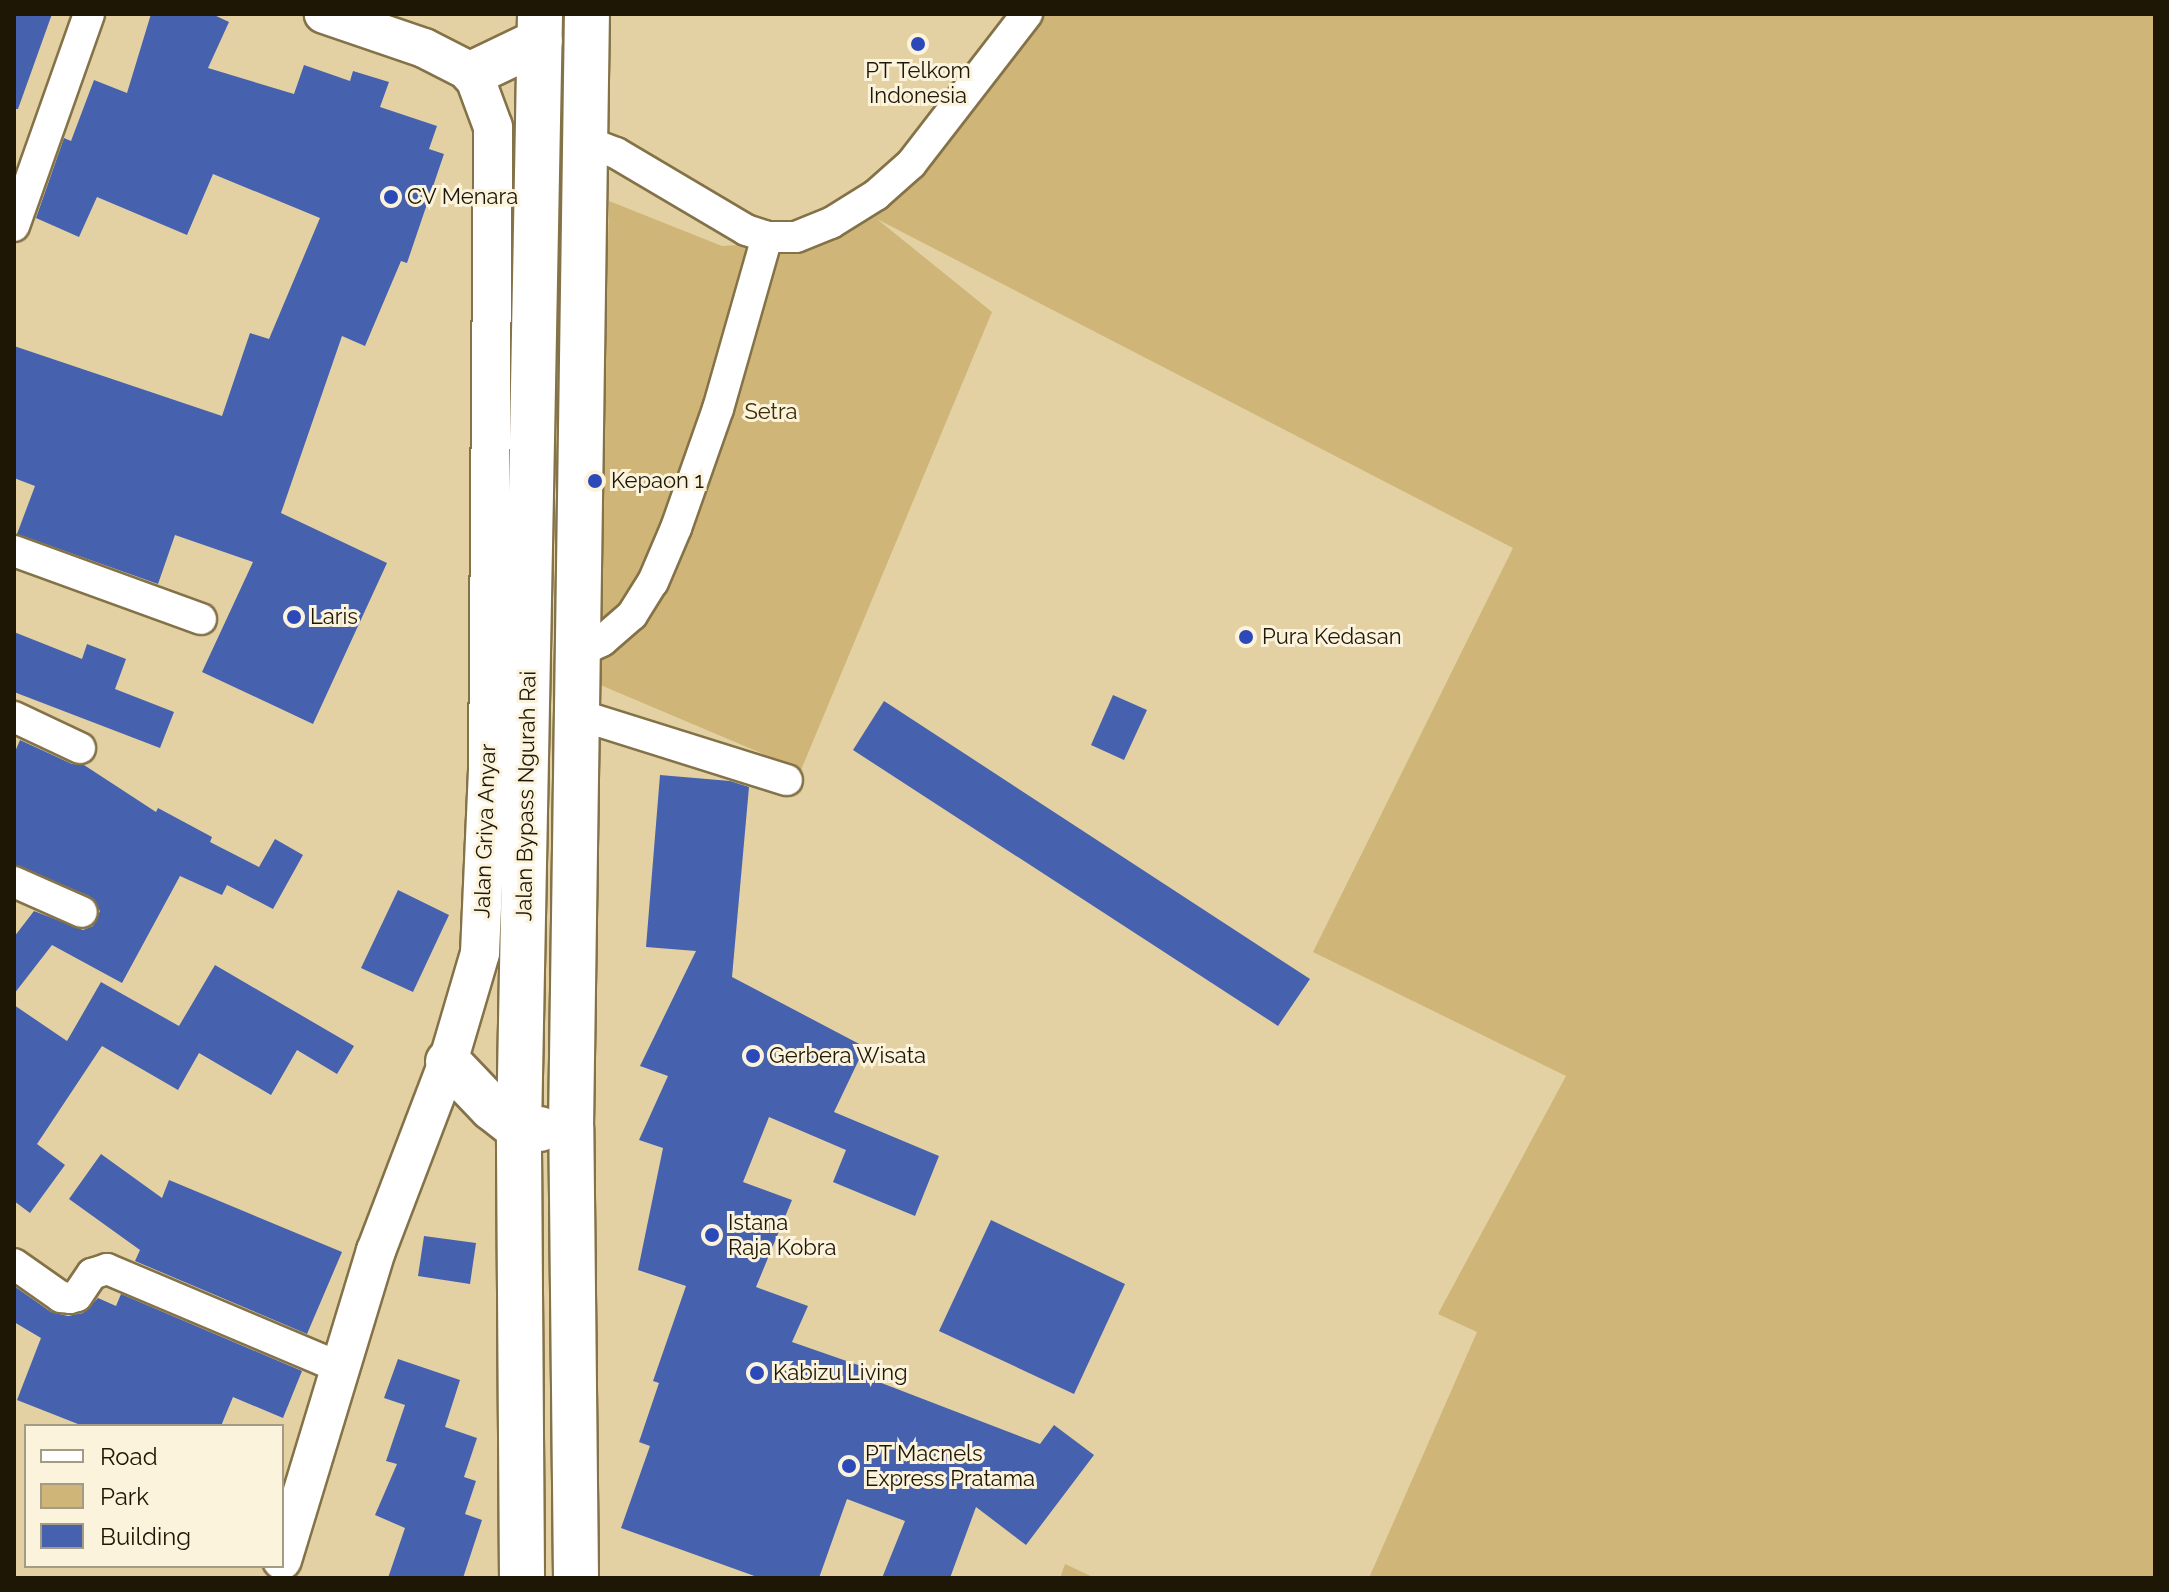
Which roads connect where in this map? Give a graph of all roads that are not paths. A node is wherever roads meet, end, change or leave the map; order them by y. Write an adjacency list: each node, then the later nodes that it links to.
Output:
1 (89, 14): 8 (street)
2 (324, 14): 6 (street)
3 (587, 14): 7 (highway)
4 (1027, 14): 9 (street)
5 (540, 28): 6 (highway); 21 (highway, Jalan Bypass Ngurah Rai)
6 (473, 73): 19 (street, Jalan Griya Anyar)
7 (587, 142): 9 (street); 12 (highway)
8 (14, 226)
9 (767, 237): 12 (street)
10 (14, 551): 11 (street)
11 (201, 619)
12 (577, 653): 13 (highway)
13 (576, 714): 16 (street); 20 (highway)
14 (14, 717): 15 (street)
15 (80, 748)
16 (787, 780)
17 (14, 882): 18 (street)
18 (82, 912)
19 (448, 1062): 21 (highway); 23 (street, Jalan Griya Anyar)
20 (571, 1128): 21 (highway); 25 (highway)
21 (519, 1129): 24 (highway, Jalan Bypass Ngurah Rai)
22 (14, 1264): 23 (street)
23 (339, 1367): 26 (street, Jalan Griya Anyar)
24 (522, 1519): 25 (highway); 27 (highway, Jalan Bypass Ngurah Rai)
25 (576, 1519): 28 (highway)
26 (284, 1553)
27 (522, 1578)
28 (576, 1578)

